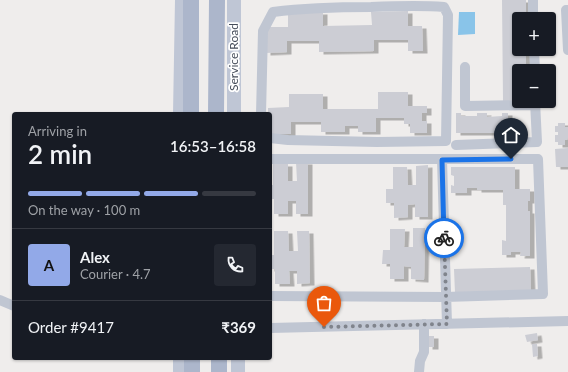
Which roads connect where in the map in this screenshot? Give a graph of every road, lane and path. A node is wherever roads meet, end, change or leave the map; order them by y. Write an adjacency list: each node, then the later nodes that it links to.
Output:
1 (182, 0): 14 (street)
2 (191, 0): 15 (main road)
3 (216, 0): 16 (main road)
4 (234, 0): 17 (street, Service Road)
5 (533, 0): 9 (street)
6 (344, 4): 7 (street); 18 (street)
7 (357, 4): 19 (street)
8 (568, 10): 10 (street)
9 (534, 12)
10 (568, 50)
11 (465, 67): 12 (street)
12 (512, 104)
13 (535, 108): 20 (street)
14 (180, 112)
15 (191, 112)
16 (216, 112)
17 (234, 112)
18 (261, 112)
19 (272, 138)
20 (456, 145)
21 (272, 159): 22 (street)
22 (442, 160): 24 (street); 24 (street)
23 (272, 296): 24 (street)
24 (445, 297): 29 (street)
25 (0, 300): 26 (street)
26 (12, 305)
27 (568, 321): 29 (street)
28 (424, 324): 29 (street); 30 (street); 39 (street)
29 (447, 324)
30 (272, 328)
31 (180, 360): 35 (street)
32 (192, 360): 36 (main road)
33 (219, 360): 37 (main road)
34 (238, 360): 38 (street)
35 (180, 372)
36 (192, 372)
37 (219, 372)
38 (238, 372)
39 (419, 372)

